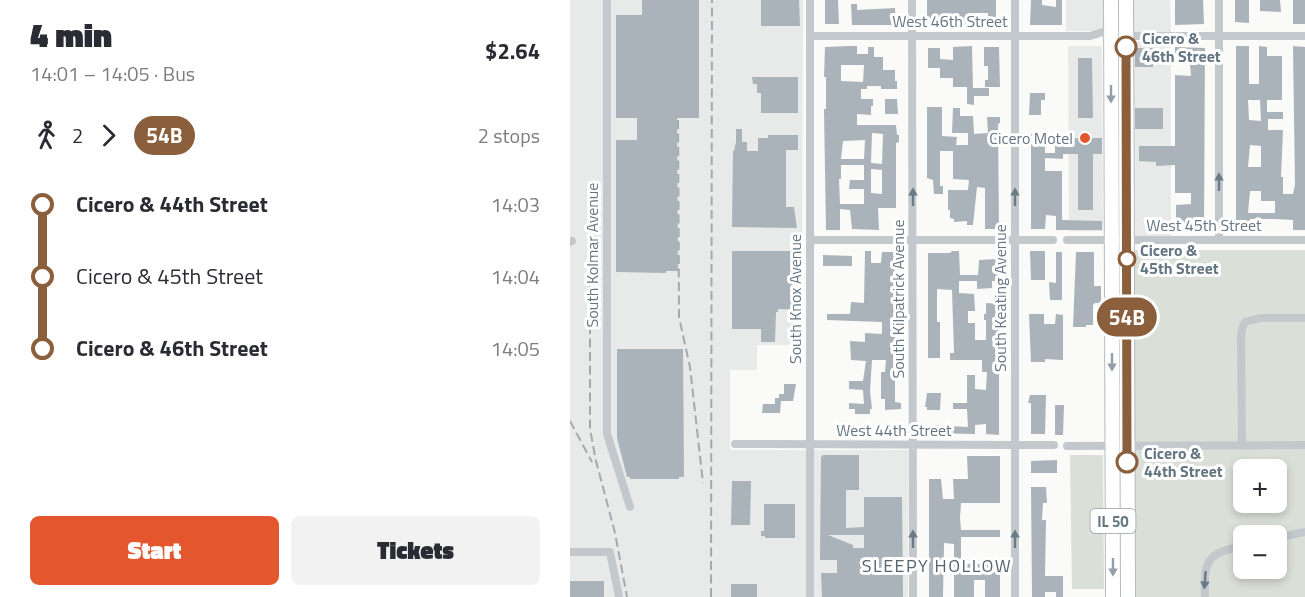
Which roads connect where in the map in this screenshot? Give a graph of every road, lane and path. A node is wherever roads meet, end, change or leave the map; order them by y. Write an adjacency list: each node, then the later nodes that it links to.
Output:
1 (607, 0): 35 (street, South Kolmar Avenue)
2 (810, 0): 8 (street, South Knox Avenue)
3 (912, 0): 9 (street, South Kilpatrick Avenue)
4 (1015, 0): 10 (street, South Keating Avenue)
5 (1111, 0): 11 (main road, IL 50)
6 (1126, 0): 12 (main road, IL 50)
7 (1219, 0): 13 (street)
8 (810, 36): 9 (street, West 46th Street); 15 (street, South Knox Avenue)
9 (912, 36): 10 (street, West 46th Street); 16 (street, South Kilpatrick Avenue, one-way to 9)
10 (1015, 36): 11 (street, West 46th Street); 17 (street, South Keating Avenue, one-way to 10)
11 (1111, 36): 12 (street, West 46th Street); 20 (main road, IL 50, one-way to 20)
12 (1126, 36): 13 (street, West 46th Street); 21 (main road, IL 50)
13 (1219, 36): 14 (street, West 46th Street); 22 (street, one-way to 13)
14 (1305, 36)
15 (810, 240): 16 (street); 26 (street, South Knox Avenue)
16 (913, 240): 17 (street); 27 (street, South Kilpatrick Avenue)
17 (1015, 240): 18 (street); 28 (street, South Keating Avenue)
18 (1053, 240)
19 (1067, 240): 20 (street, West 45th Street)
20 (1111, 240): 21 (street, West 45th Street); 32 (main road, IL 50, one-way to 32)
21 (1127, 240): 22 (street, West 45th Street); 33 (main road, IL 50)
22 (1219, 240): 23 (street, West 45th Street)
23 (1305, 240)
24 (1305, 318): 34 (street)
25 (735, 444): 26 (street, West 44th Street)
26 (812, 445): 27 (street, West 44th Street); 41 (street, South Knox Avenue)
27 (913, 445): 28 (street, West 44th Street); 42 (street, South Kilpatrick Avenue, one-way to 27)
28 (1015, 445): 29 (street, West 44th Street); 43 (street, South Keating Avenue, one-way to 28)
29 (1054, 445)
30 (1305, 445): 34 (street)
31 (1067, 446): 32 (street)
32 (1112, 446): 33 (street); 44 (main road, IL 50, one-way to 44)
33 (1127, 446): 34 (street); 45 (main road, IL 50)
34 (1242, 446)
35 (630, 507)
36 (1305, 532): 37 (street)
37 (1287, 536)
38 (1233, 548): 46 (street, one-way to 46)
39 (570, 552): 40 (street)
40 (619, 597)
41 (810, 597)
42 (914, 597)
43 (1015, 597)
44 (1113, 597)
45 (1128, 597)
46 (1204, 597)

